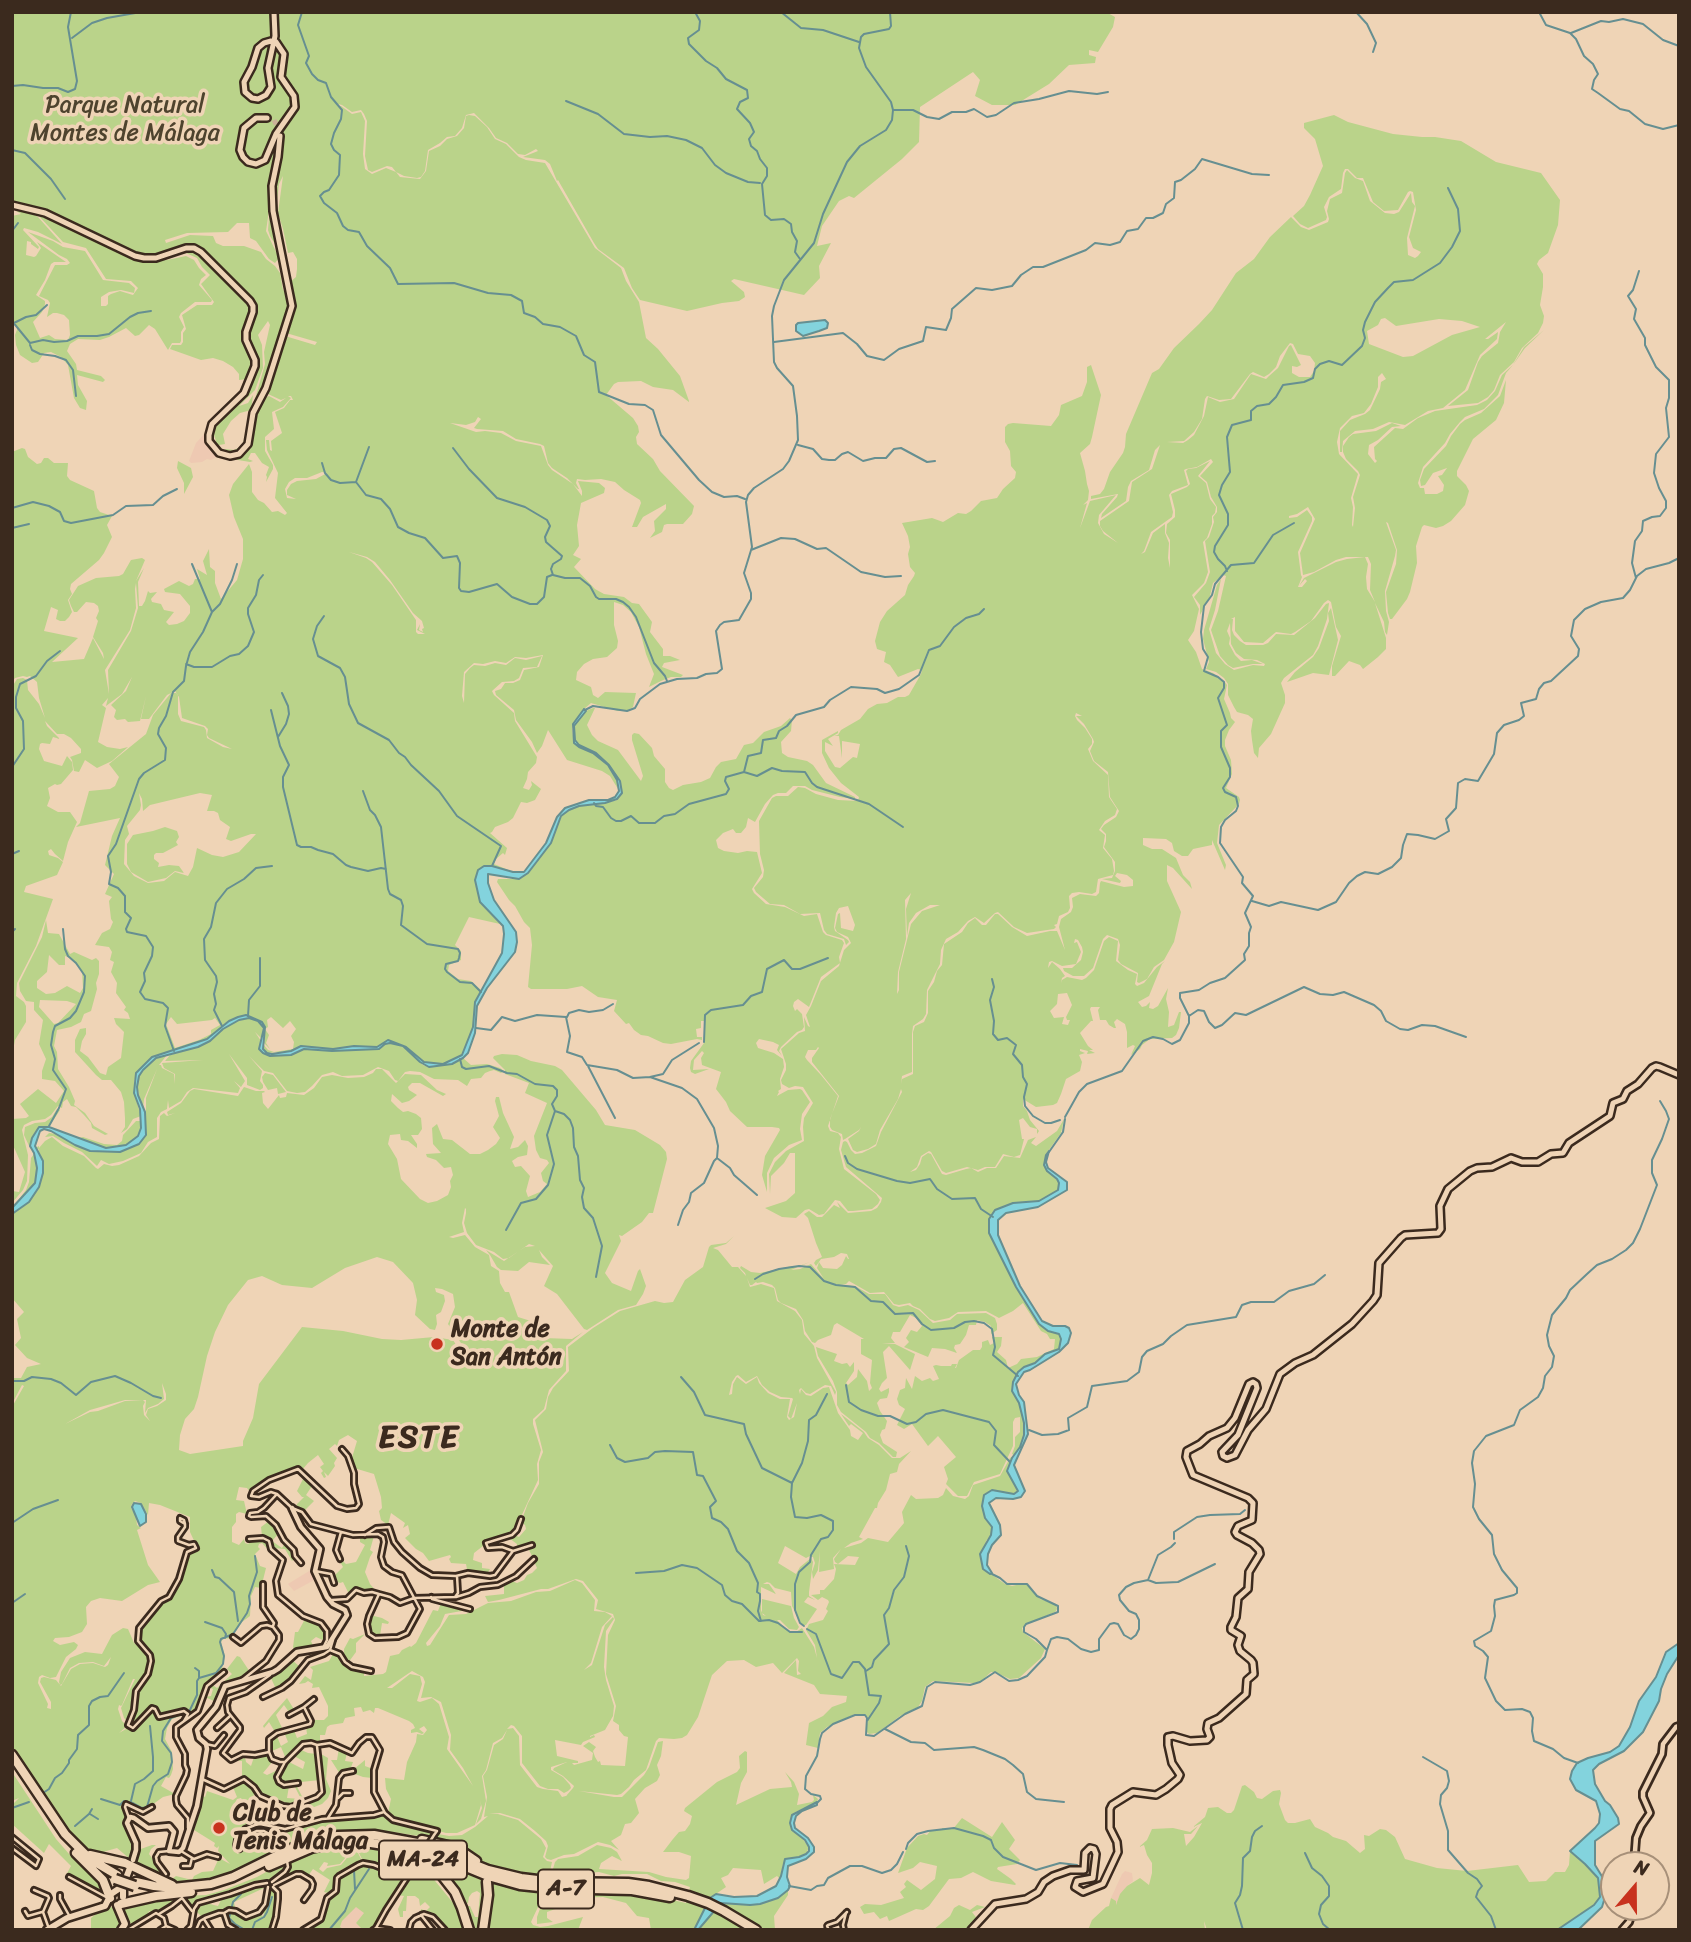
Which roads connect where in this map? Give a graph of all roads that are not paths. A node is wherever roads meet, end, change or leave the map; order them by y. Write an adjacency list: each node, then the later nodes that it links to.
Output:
1 (274, 12): 2 (main road)
2 (267, 118)
3 (280, 136): 4 (main road)
4 (12, 205)
5 (1679, 1075): 124 (main road)
6 (342, 1449): 7 (street)
7 (277, 1493): 8 (street); 18 (street)
8 (292, 1508): 11 (street); 19 (street)
9 (175, 1516): 43 (street)
10 (521, 1520): 15 (street)
11 (341, 1532): 12 (street); 16 (street)
12 (365, 1535): 20 (street); 26 (street)
13 (249, 1539): 32 (street)
14 (532, 1545): 15 (street)
15 (513, 1551): 20 (street)
16 (340, 1559)
17 (534, 1559): 25 (street)
18 (300, 1563)
19 (315, 1571): 21 (street); 27 (street)
20 (456, 1576): 25 (street)
21 (334, 1583)
22 (263, 1584): 29 (street)
23 (379, 1594): 26 (street); 26 (street); 27 (street)
24 (431, 1597): 25 (street); 26 (street); 28 (street)
25 (455, 1597)
26 (414, 1598)
27 (328, 1600): 31 (street)
28 (470, 1609)
29 (273, 1627): 30 (street); 37 (street)
30 (233, 1637)
31 (332, 1640): 32 (street); 33 (street)
32 (322, 1649): 36 (street)
33 (330, 1650): 34 (street); 38 (street)
34 (372, 1671)
35 (224, 1672): 43 (street)
36 (273, 1672): 37 (street); 42 (street)
37 (241, 1681): 47 (street)
38 (263, 1697)
39 (314, 1699): 40 (street)
40 (304, 1707): 41 (street); 49 (street)
41 (289, 1715)
42 (230, 1716): 45 (street); 49 (street)
43 (184, 1720): 63 (street)
44 (1679, 1726): 71 (street)
45 (217, 1728)
46 (225, 1735): 47 (street)
47 (206, 1744): 54 (street)
48 (317, 1745): 51 (street); 54 (street); 59 (street)
49 (269, 1752): 51 (street)
50 (12, 1755): 62 (highway, A-7)
51 (285, 1762): 55 (street)
52 (12, 1765): 72 (highway, A-7)
53 (353, 1771): 57 (street)
54 (202, 1779): 63 (street)
55 (298, 1783)
56 (350, 1793): 57 (street)
57 (337, 1800): 61 (street)
58 (152, 1807): 60 (street)
59 (384, 1812): 61 (street); 82 (street, bridge)
60 (129, 1818): 69 (street); 77 (street)
61 (328, 1818): 68 (street)
62 (57, 1822): 77 (highway); 81 (highway, A-7)
63 (188, 1831): 70 (street)
64 (388, 1836): 76 (highway, MA-24); 87 (highway, A-7); 90 (highway, A-7)
65 (12, 1837): 67 (street)
66 (341, 1841): 87 (highway, A-7); 90 (highway, A-7); 118 (highway, MA-24)
67 (12, 1848)
68 (282, 1849)
69 (169, 1851): 70 (street); 79 (street)
70 (181, 1851): 74 (street)
71 (1635, 1851)
72 (76, 1853): 81 (highway, A-7); 89 (highway)
73 (218, 1857): 74 (street)
74 (192, 1858): 78 (street)
75 (287, 1861): 84 (street)
76 (476, 1861)
77 (130, 1862): 85 (main road); 87 (highway)
78 (183, 1866)
79 (166, 1874)
80 (69, 1877): 89 (street)
81 (116, 1877): 87 (highway, A-7, bridge)
82 (406, 1878): 105 (street); 113 (street)
83 (486, 1882): 119 (highway, MA-24)
84 (271, 1885): 91 (street); 95 (street); 96 (street); 112 (street)
85 (123, 1886): 89 (main road); 92 (main road)
86 (34, 1890): 94 (street)
87 (188, 1890): 92 (highway)
88 (60, 1895): 99 (street)
89 (111, 1897): 92 (main road); 92 (main road); 99 (main road)
90 (687, 1898): 120 (highway, A-7); 121 (highway, A-7)
91 (304, 1900)
92 (120, 1903): 103 (main road)
93 (25, 1911): 94 (street)
94 (43, 1912): 104 (street)
95 (193, 1912): 97 (street); 108 (street)
96 (224, 1913): 100 (street); 111 (street)
97 (159, 1914): 101 (street); 102 (street)
98 (421, 1915): 115 (street); 116 (street); 117 (street)
99 (70, 1917): 104 (main road)
100 (204, 1919): 109 (street); 110 (street)
101 (136, 1925): 103 (street); 103 (street)
102 (166, 1926): 106 (street); 107 (street)
103 (125, 1928)
104 (48, 1929)
105 (374, 1929): 114 (street)
106 (160, 1930)
107 (175, 1930)
108 (187, 1930)
109 (196, 1930)
110 (211, 1930)
111 (236, 1930)
112 (272, 1930)
113 (303, 1930)
114 (390, 1930)
115 (410, 1930)
116 (433, 1930)
117 (445, 1930)
118 (469, 1930)
119 (483, 1930)
120 (746, 1930)
121 (756, 1930)
122 (829, 1930): 123 (street)
123 (844, 1930)
124 (971, 1930)

